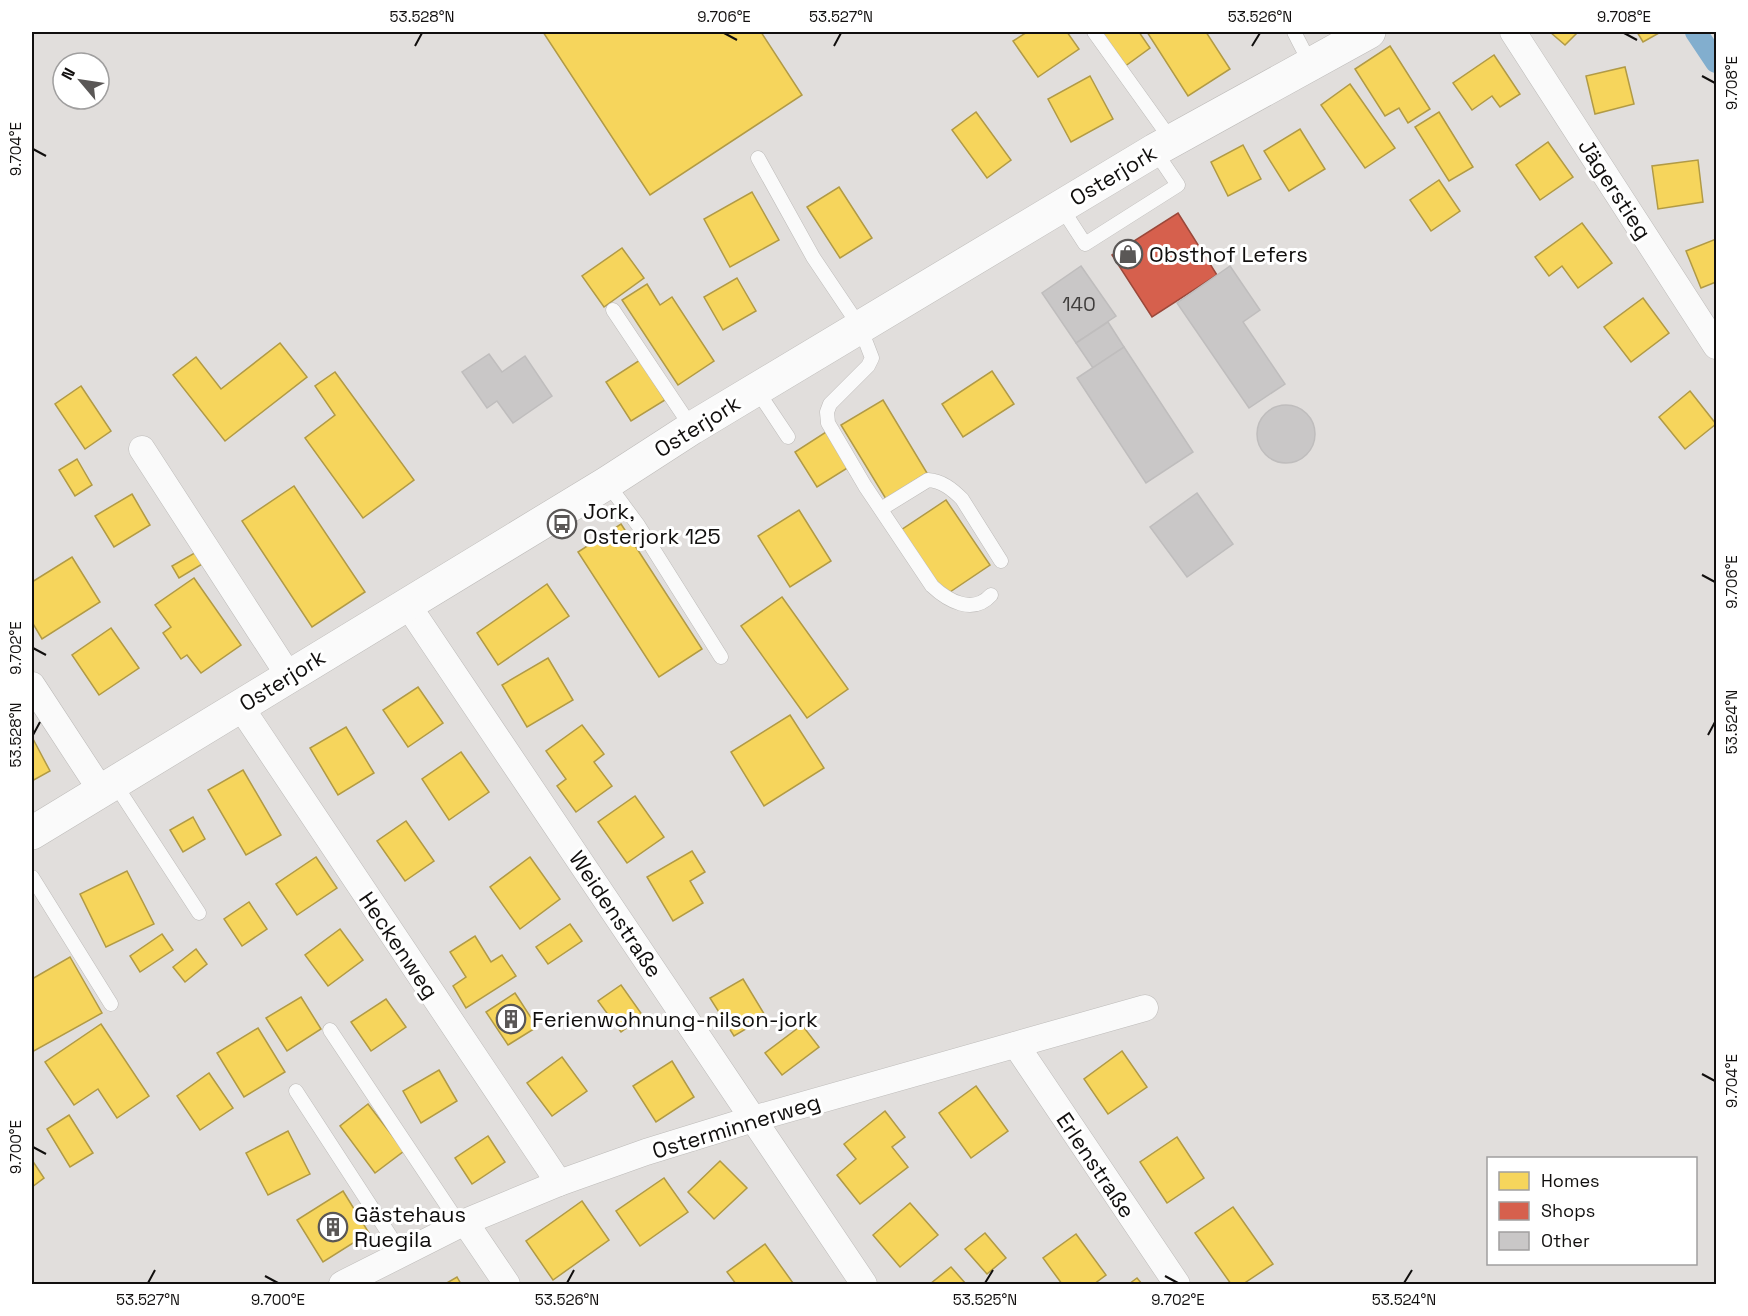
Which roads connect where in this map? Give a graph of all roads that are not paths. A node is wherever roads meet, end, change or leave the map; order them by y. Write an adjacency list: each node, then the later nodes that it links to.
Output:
1 (1094, 32): 6 (lane)
2 (1294, 32): 5 (lane)
3 (1512, 32): 11 (street, Jägerstieg)
4 (1352, 36): 5 (main road, Osterjork)
5 (1311, 65): 6 (main road, Osterjork)
6 (1163, 146): 8 (main road, Osterjork); 8 (lane)
7 (758, 158): 10 (lane)
8 (1061, 207): 10 (main road, Osterjork)
9 (613, 310): 13 (lane)
10 (860, 327): 12 (main road, Osterjork); 17 (lane)
11 (1716, 346)
12 (756, 389): 13 (main road, Osterjork); 14 (lane)
13 (692, 428): 16 (main road, Osterjork)
14 (788, 437)
15 (142, 448): 22 (street)
16 (607, 483): 20 (main road, Osterjork); 21 (lane)
17 (880, 509): 18 (lane); 19 (lane)
18 (1001, 561)
19 (991, 595)
20 (407, 604): 22 (main road, Osterjork); 34 (street, Weidenstraße)
21 (721, 657)
22 (290, 676): 24 (main road, Osterjork)
23 (32, 684): 25 (street)
24 (240, 706): 25 (main road, Osterjork); 35 (street, Heckenweg)
25 (108, 788): 26 (main road, Osterjork); 28 (lane)
26 (32, 833)
27 (32, 877): 29 (lane)
28 (199, 913)
29 (111, 1004)
30 (1144, 1008): 32 (street, Osterminnerweg)
31 (330, 1030): 36 (lane)
32 (1016, 1045): 34 (street, Osterminnerweg); 41 (street, Erlenstraße)
33 (296, 1091): 37 (lane)
34 (753, 1119): 35 (street, Osterminnerweg); 40 (street, Weidenstraße)
35 (559, 1183): 36 (street, Osterminnerweg)
36 (463, 1224): 37 (street, Osterminnerweg); 39 (street)
37 (402, 1254): 38 (street, Osterminnerweg)
38 (342, 1284)
39 (507, 1284)
40 (864, 1284)
41 (1177, 1284)

